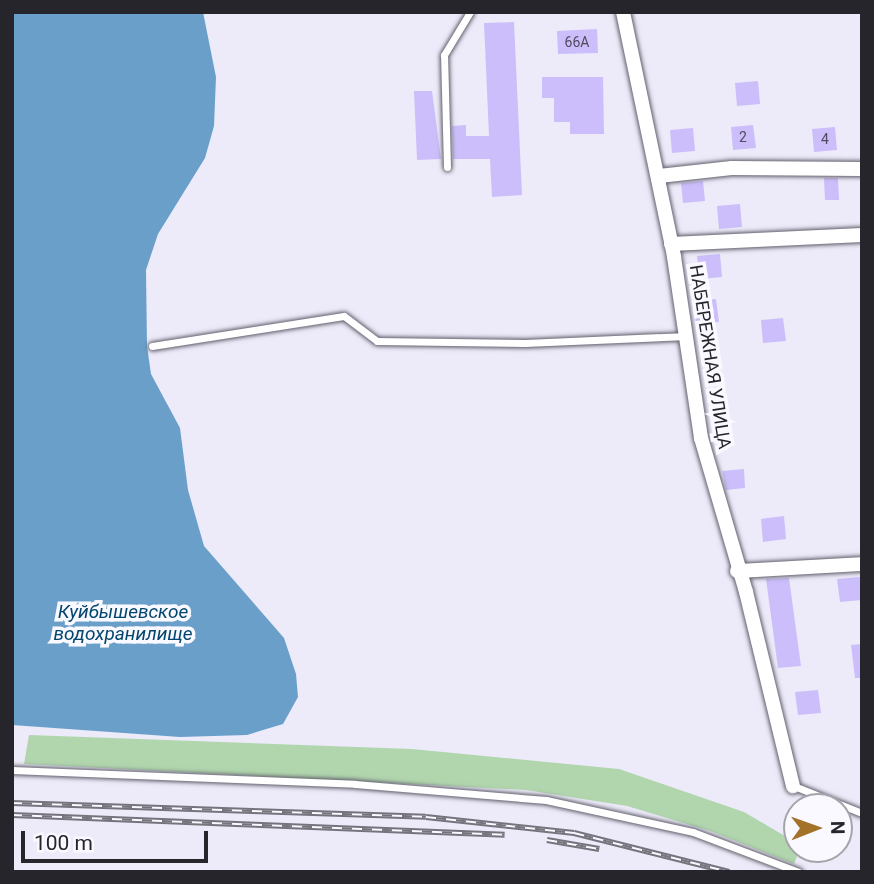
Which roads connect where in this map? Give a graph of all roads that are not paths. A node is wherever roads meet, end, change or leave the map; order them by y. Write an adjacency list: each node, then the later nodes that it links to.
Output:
1 (470, 12): 3 (lane)
2 (622, 12): 5 (street, НАБЕРЕЖНАЯ УЛИЦА)
3 (447, 167)
4 (862, 169): 5 (street)
5 (659, 176): 7 (street, НАБЕРЕЖНАЯ УЛИЦА)
6 (862, 235): 7 (street)
7 (671, 244): 8 (street, НАБЕРЕЖНАЯ УЛИЦА)
8 (689, 336): 9 (lane); 11 (street, НАБЕРЕЖНАЯ УЛИЦА)
9 (152, 346)
10 (862, 564): 11 (street)
11 (737, 571): 13 (street, НАБЕРЕЖНАЯ УЛИЦА)
12 (12, 770): 15 (lane)
13 (793, 786): 14 (lane)
14 (862, 813)
15 (799, 872)

